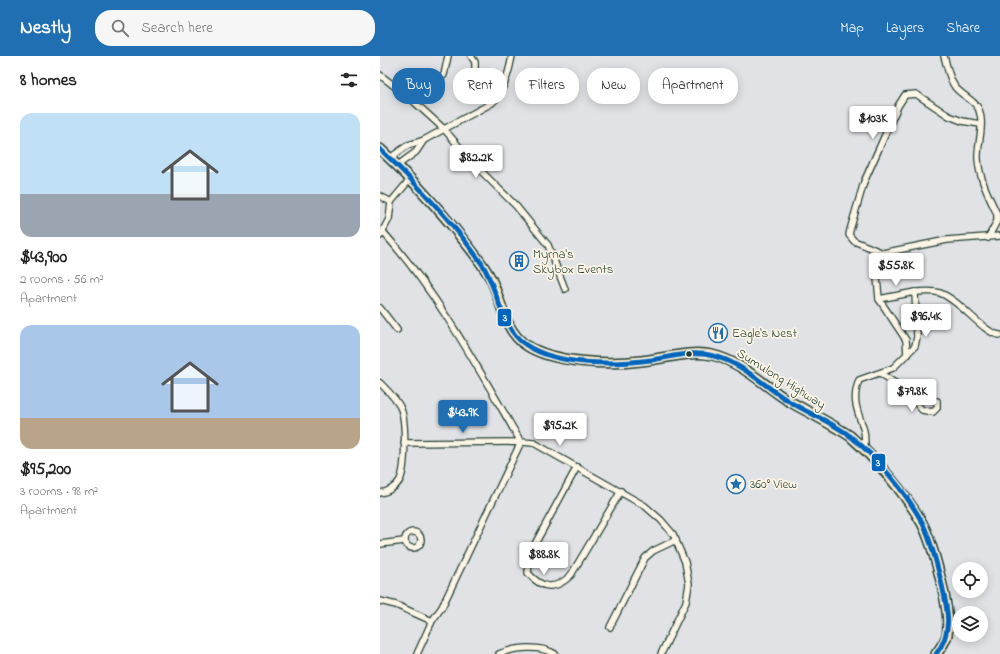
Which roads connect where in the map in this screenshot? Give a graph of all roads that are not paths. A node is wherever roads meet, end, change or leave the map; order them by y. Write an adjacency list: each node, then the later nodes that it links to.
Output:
1 (448, 56): 6 (street)
2 (472, 56): 5 (street)
3 (512, 56): 11 (street)
4 (944, 56): 10 (street)
5 (475, 68)
6 (445, 70)
7 (380, 75): 8 (street)
8 (392, 84)
9 (416, 104): 11 (street)
10 (980, 124): 21 (street); 22 (street)
11 (444, 129): 12 (street); 23 (street)
12 (424, 140): 14 (street); 15 (street)
13 (380, 148): 14 (main road, Sumulong Highway)
14 (390, 158): 15 (main road, Sumulong Highway)
15 (398, 165): 16 (main road, Sumulong Highway)
16 (411, 178): 18 (street); 35 (main road, Sumulong Highway)
17 (380, 196): 18 (street)
18 (391, 202): 19 (street)
19 (382, 235): 33 (street)
20 (1000, 236): 21 (street)
21 (988, 238): 22 (street)
22 (883, 253): 25 (street)
23 (565, 289)
24 (915, 292): 25 (street); 28 (street); 29 (street)
25 (879, 299): 29 (street)
26 (380, 308): 27 (street)
27 (397, 330)
28 (1000, 335)
29 (907, 355): 30 (street)
30 (880, 373): 32 (street); 35 (street)
31 (380, 383): 34 (street)
32 (937, 401)
33 (521, 442): 34 (street); 36 (street); 43 (street)
34 (404, 443): 38 (street)
35 (866, 451): 49 (main road, Sumulong Highway)
36 (577, 467): 37 (street); 37 (street)
37 (621, 491): 39 (street)
38 (380, 493)
39 (676, 540): 44 (street); 48 (street)
40 (404, 541): 41 (street)
41 (380, 544)
42 (380, 601): 43 (street)
43 (432, 621): 45 (street)
44 (610, 627)
45 (417, 654)
46 (499, 654): 47 (street)
47 (555, 654)
48 (661, 654)
49 (936, 654)

